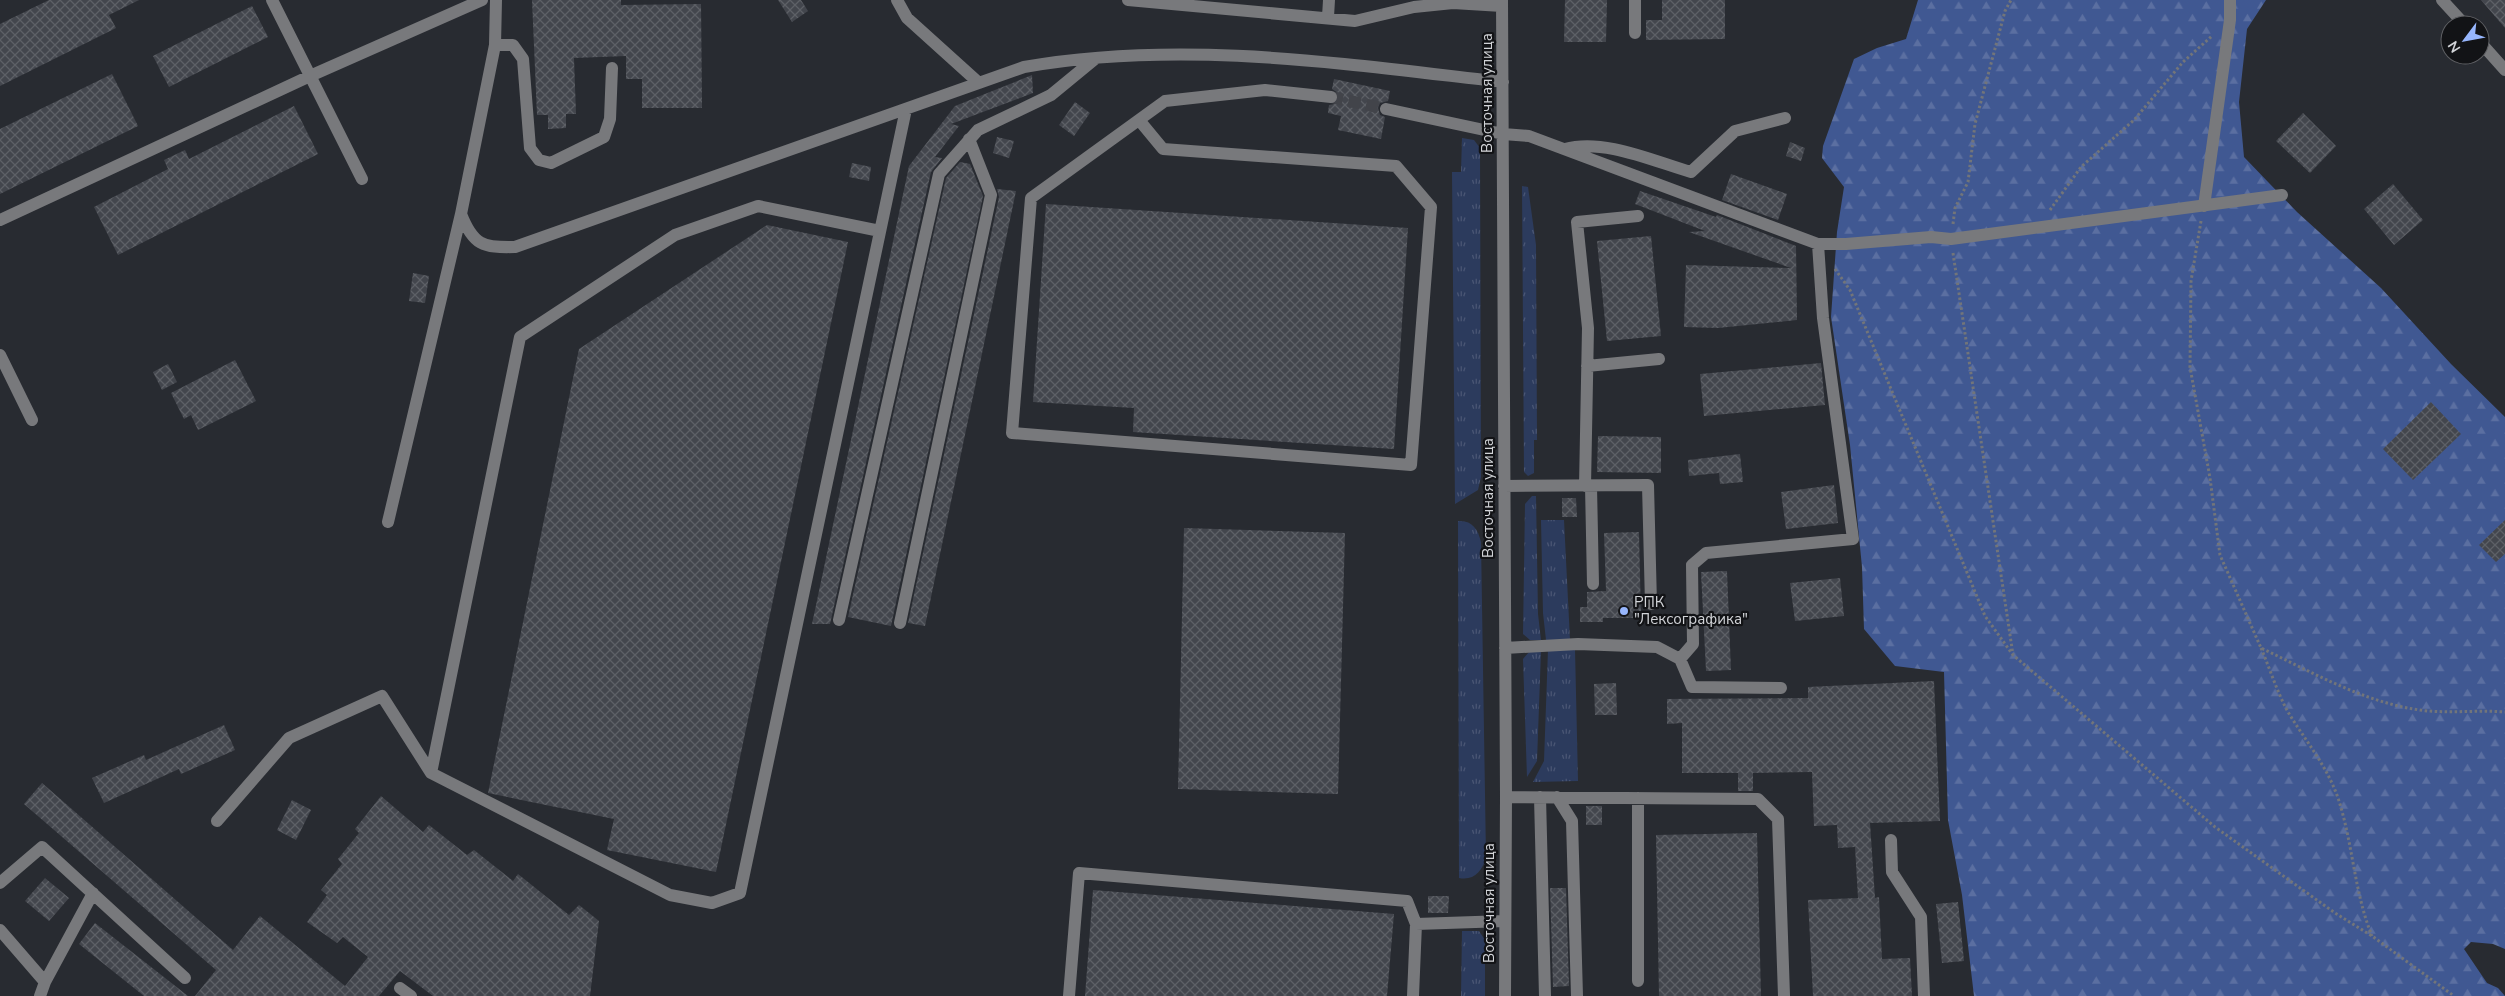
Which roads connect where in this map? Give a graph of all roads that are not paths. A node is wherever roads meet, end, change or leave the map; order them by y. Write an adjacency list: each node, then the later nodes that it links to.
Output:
1 (272, 0): 19 (street)
2 (482, 0): 19 (street)
3 (496, 0): 14 (street)
4 (897, 0): 21 (street)
5 (1128, 0): 12 (street)
6 (1329, 0): 12 (street)
7 (1635, 0): 13 (street)
8 (2230, 0): 32 (street)
9 (2442, 0): 11 (street)
10 (1502, 3): 12 (street); 20 (street, Восточная улица)
11 (2456, 15)
12 (1328, 18)
13 (1635, 33)
14 (495, 45): 17 (street); 33 (street)
15 (2490, 53): 18 (street)
16 (1096, 58): 20 (street); 21 (street); 28 (street)
17 (612, 68)
18 (2505, 70)
19 (310, 76): 30 (street); 35 (street)
20 (1503, 82): 27 (street, Восточная улица)
21 (979, 83): 23 (street)
22 (1331, 97): 26 (street)
23 (906, 109): 33 (street); 36 (street)
24 (1386, 109): 27 (street)
25 (1785, 118): 29 (street)
26 (1139, 120): 26 (street)
27 (1503, 134): 29 (street); 42 (street, Восточная улица)
28 (969, 140): 47 (street); 48 (street)
29 (1565, 149): 37 (street)
30 (362, 179)
31 (2282, 195): 32 (street)
32 (2204, 206): 37 (street)
33 (461, 214): 44 (street)
34 (1638, 216): 40 (street)
35 (0, 220)
36 (880, 232): 52 (street); 52 (street)
37 (1818, 244): 50 (street)
38 (0, 355): 41 (street)
39 (1659, 359): 40 (street)
40 (1587, 366): 43 (street)
41 (32, 420)
42 (1504, 486): 43 (street); 49 (street, Восточная улица)
43 (1588, 486): 45 (street); 46 (street)
44 (388, 522)
45 (1593, 584)
46 (1650, 604)
47 (840, 620)
48 (900, 623)
49 (1505, 648): 50 (street); 53 (street, Восточная улица)
50 (1680, 659): 51 (street)
51 (1781, 688)
52 (431, 773): 57 (street)
53 (1506, 797): 54 (street); 61 (street, Восточная улица)
54 (1540, 797): 55 (street); 73 (street)
55 (1557, 797): 56 (street); 74 (street)
56 (1638, 798): 65 (street); 75 (street)
57 (218, 822)
58 (1891, 840): 76 (street)
59 (0, 883): 60 (street)
60 (93, 893): 64 (street); 66 (street)
61 (1505, 921): 62 (street); 72 (street, Восточная улица)
62 (1416, 924): 70 (street); 71 (street)
63 (0, 930): 66 (street)
64 (186, 978)
65 (1638, 981)
66 (45, 982): 68 (street)
67 (400, 988): 69 (street)
68 (40, 996)
69 (411, 996)
70 (1069, 996)
71 (1413, 996)
72 (1505, 996)
73 (1545, 996)
74 (1577, 996)
75 (1784, 996)
76 (1924, 996)

